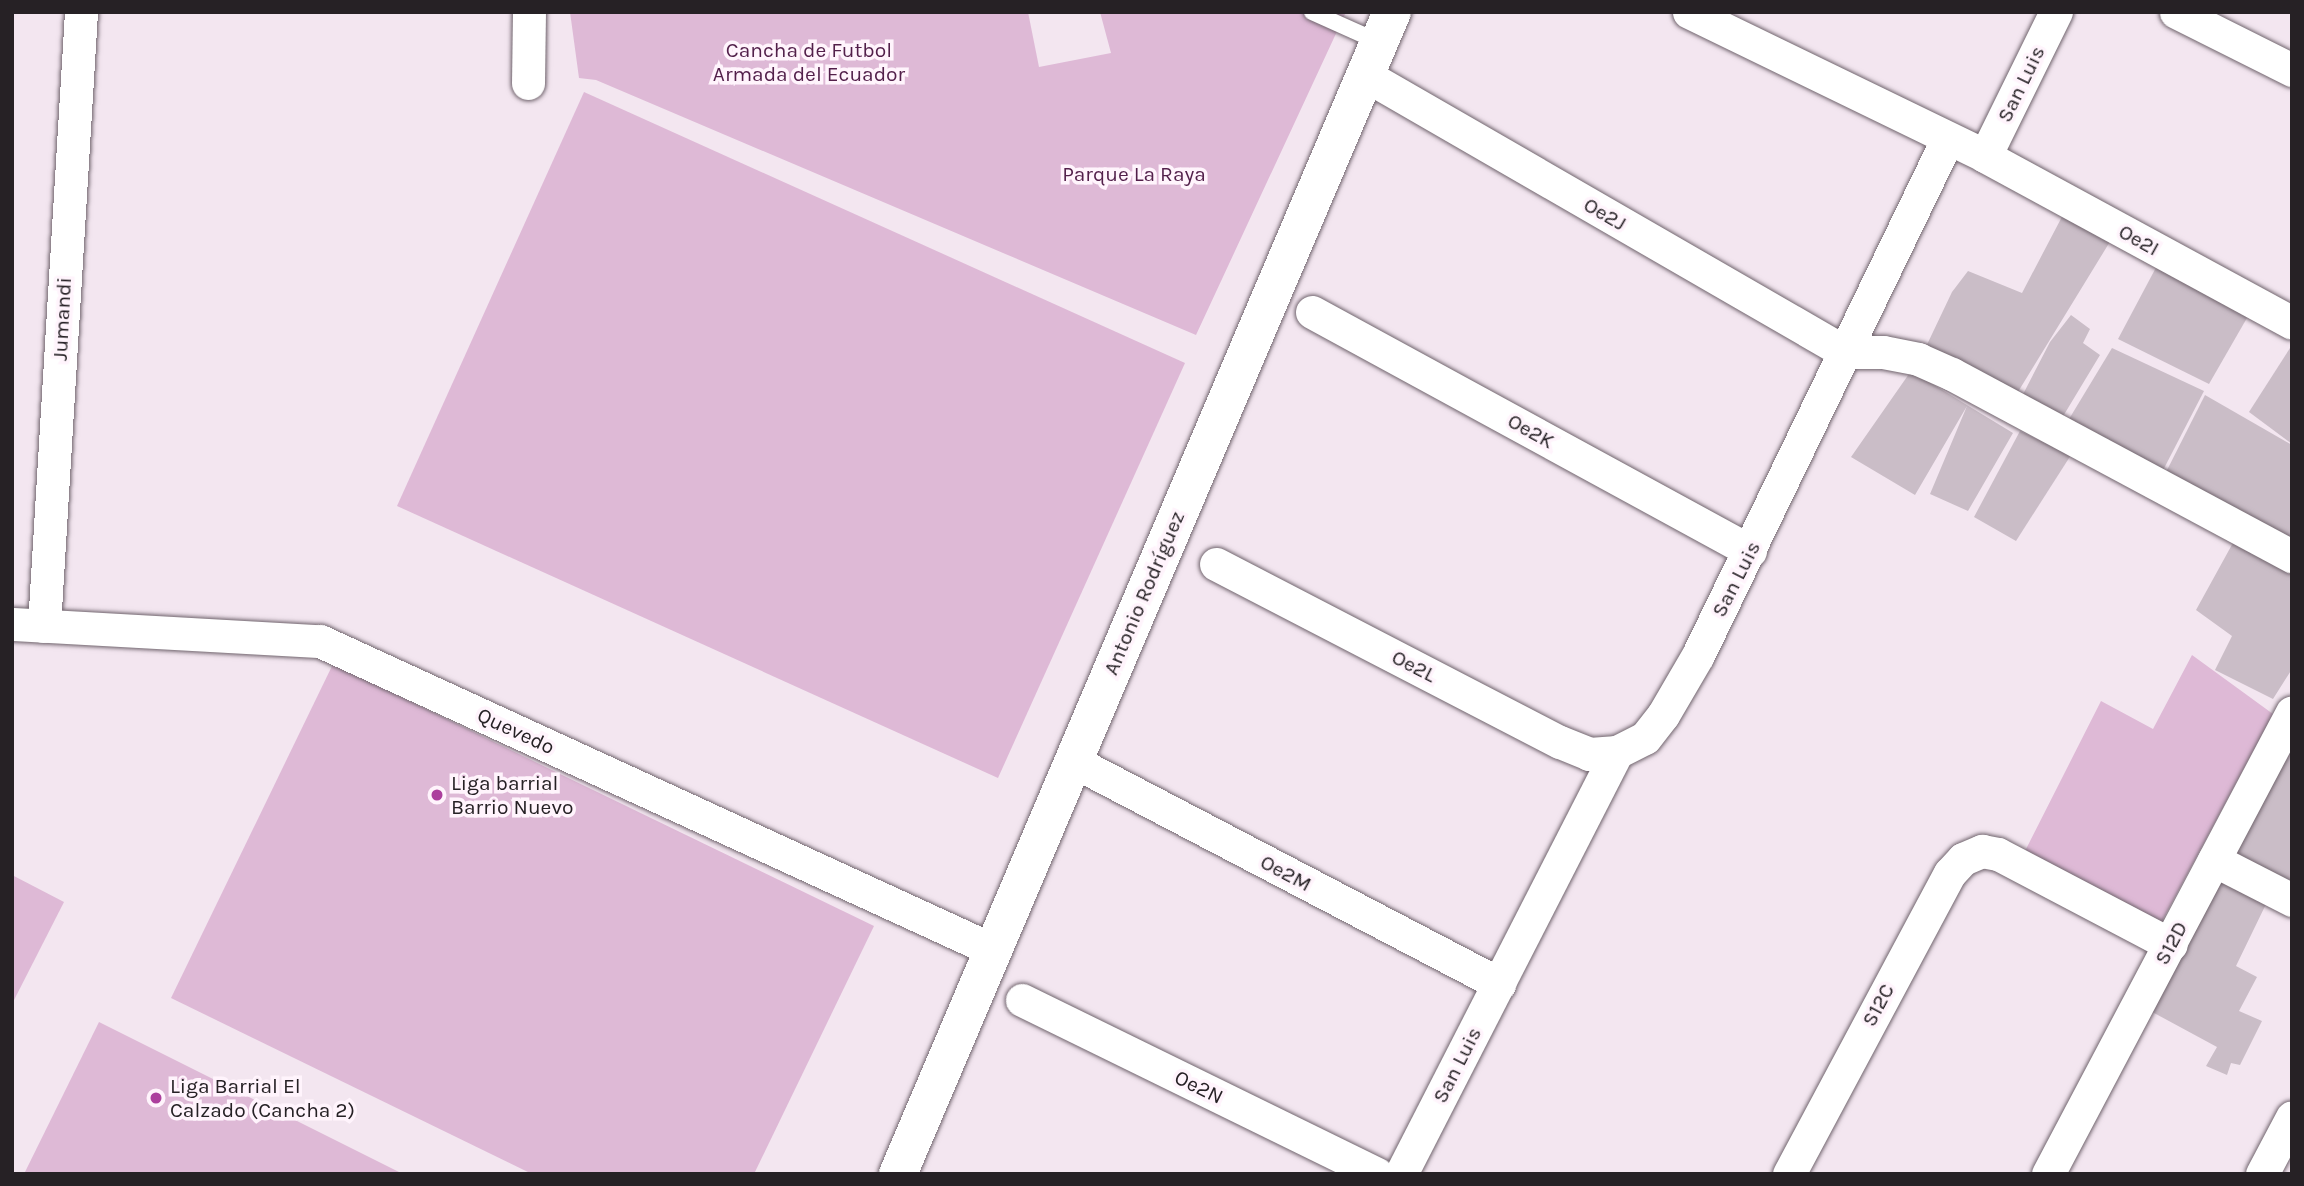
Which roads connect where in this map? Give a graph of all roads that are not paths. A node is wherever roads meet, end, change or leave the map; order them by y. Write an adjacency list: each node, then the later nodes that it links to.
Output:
1 (81, 12): 18 (street, Jumandi)
2 (529, 12): 9 (street)
3 (1312, 12): 7 (lane)
4 (1689, 12): 10 (street)
5 (2056, 12): 11 (street, San Luis)
6 (2176, 12): 8 (street)
7 (1379, 43): 14 (street, Oe2J); 21 (street, Antonio Rodríguez)
8 (2292, 70)
9 (528, 83)
10 (1947, 140): 11 (street); 14 (street, San Luis)
11 (1985, 156): 13 (street, Oe2I)
12 (1312, 312): 15 (street, Oe2K)
13 (2292, 323)
14 (1845, 352): 15 (street, San Luis); 16 (street)
15 (1750, 551): 20 (street, San Luis)
16 (2292, 556)
17 (1216, 564): 20 (street, Oe2L)
18 (28, 625): 25 (street, Quevedo)
19 (2292, 712): 22 (street, S12D)
20 (1617, 752): 26 (street, San Luis)
21 (1073, 761): 25 (street, Antonio Rodríguez); 26 (street, Oe2M)
22 (2214, 860): 23 (street); 24 (street, S12D)
23 (2292, 900)
24 (2171, 945): 32 (street, S12C); 33 (street, S12D)
25 (993, 950): 29 (street, Antonio Rodríguez)
26 (1499, 984): 31 (street, San Luis)
27 (1022, 1000): 30 (street, Oe2N)
28 (2287, 1138): 34 (street)
29 (900, 1173)
30 (1377, 1174)
31 (1401, 1174)
32 (1789, 1174)
33 (2048, 1174)
34 (2262, 1174)

